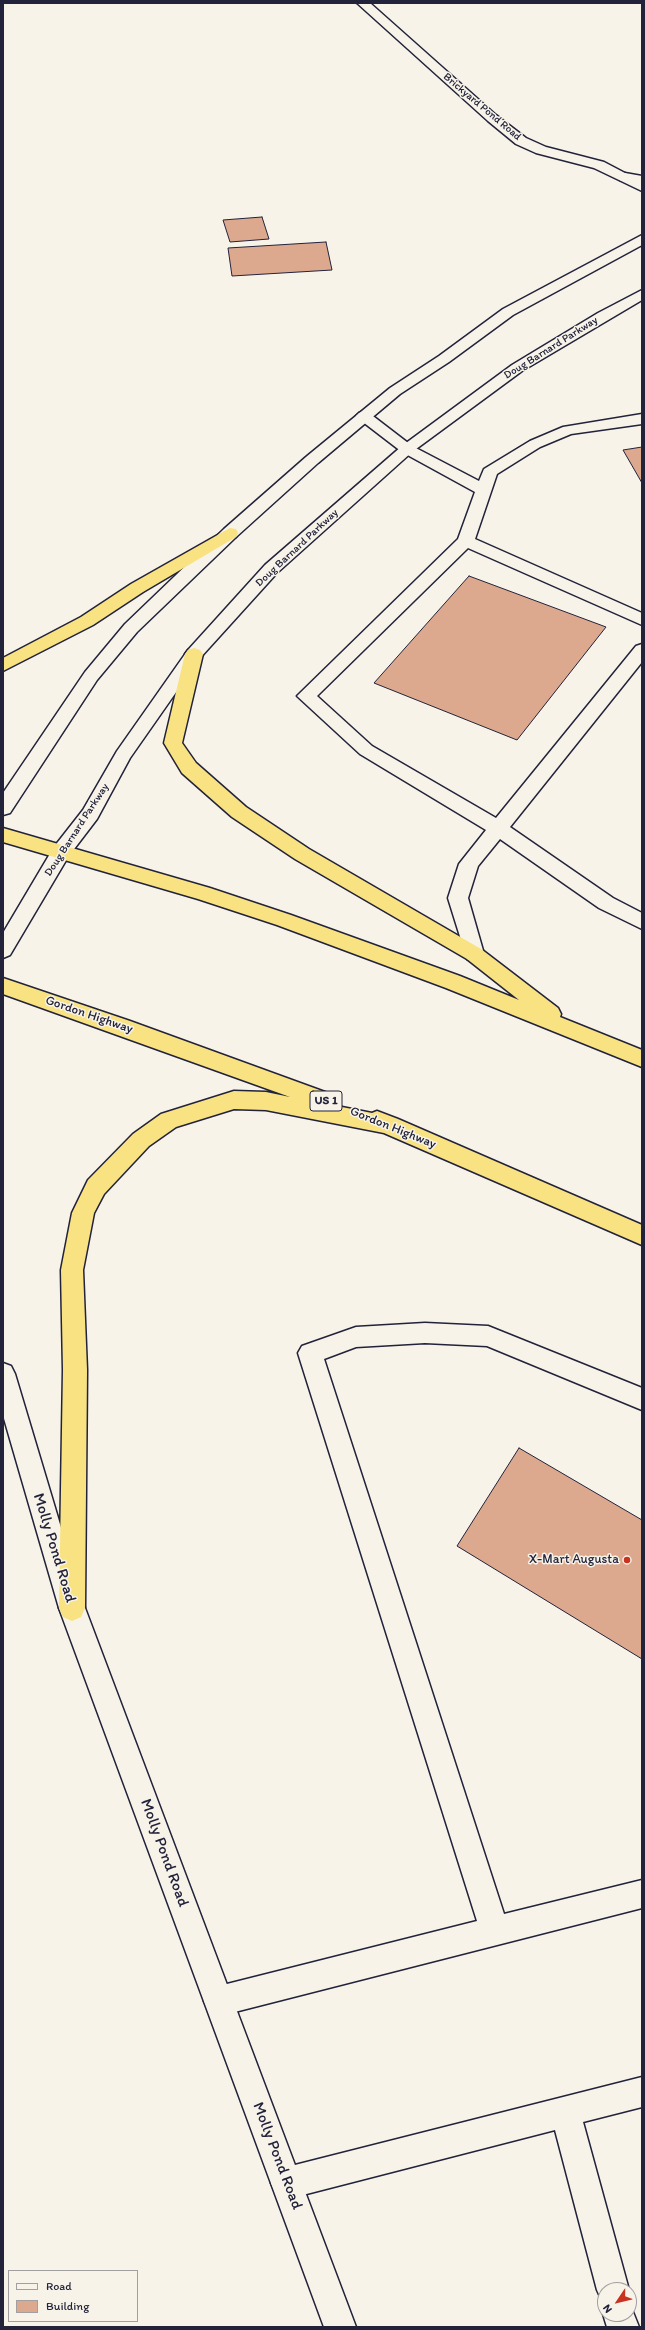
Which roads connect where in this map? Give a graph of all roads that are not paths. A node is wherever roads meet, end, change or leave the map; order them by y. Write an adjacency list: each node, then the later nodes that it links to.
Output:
1 (363, 3): 2 (main road, Brickyard Pond Road)
2 (625, 177): 3 (main road); 4 (main road, Brickyard Pond Road)
3 (642, 180)
4 (642, 187)
5 (642, 239): 7 (main road)
6 (642, 294): 9 (main road, Doug Barnard Parkway)
7 (364, 416): 9 (main road); 11 (main road)
8 (642, 419): 10 (main road)
9 (407, 448): 10 (main road); 15 (main road, Doug Barnard Parkway)
10 (483, 490): 12 (main road)
11 (230, 533): 16 (highway); 17 (main road)
12 (466, 541): 13 (main road); 18 (main road)
13 (642, 620)
14 (642, 650): 18 (main road)
15 (194, 654): 20 (main road, Doug Barnard Parkway); 23 (highway)
16 (3, 664)
17 (3, 808)
18 (498, 828): 21 (main road); 23 (main road)
19 (3, 836): 20 (highway)
20 (60, 852): 22 (main road, Doug Barnard Parkway); 25 (highway)
21 (642, 922)
22 (3, 950)
23 (474, 954): 25 (highway)
24 (3, 986): 27 (highway, Gordon Highway / US 1)
25 (573, 1030): 26 (highway)
26 (642, 1059)
27 (390, 1125): 28 (highway, Gordon Highway / US 1); 31 (highway)
28 (642, 1235)
29 (3, 1374): 31 (main road, Molly Pond Road)
30 (642, 1399): 33 (main road)
31 (72, 1608): 34 (main road, Molly Pond Road)
32 (642, 1894): 33 (main road)
33 (495, 1932): 34 (main road)
34 (219, 2001): 37 (main road, Molly Pond Road)
35 (642, 2092): 36 (main road)
36 (565, 2111): 37 (main road); 38 (main road)
37 (288, 2183): 39 (main road, Molly Pond Road)
38 (611, 2282)
39 (340, 2327)

